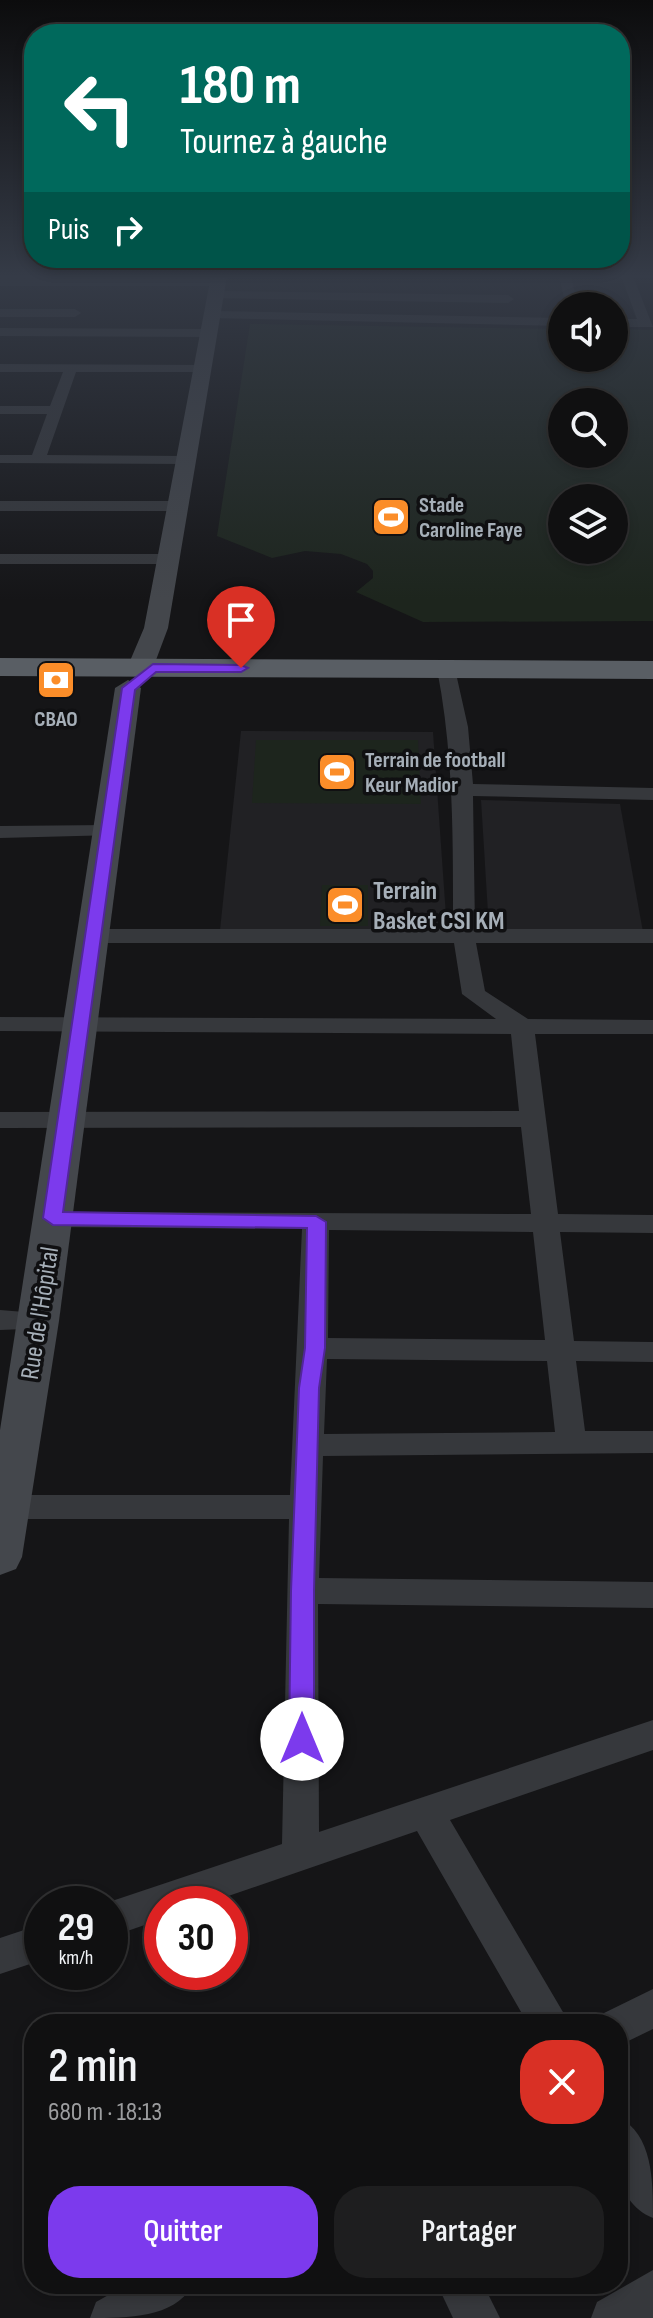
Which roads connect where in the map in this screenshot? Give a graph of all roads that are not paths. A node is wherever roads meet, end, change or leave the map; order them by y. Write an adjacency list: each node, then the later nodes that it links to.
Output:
1 (65, 384): 4 (street)
2 (200, 384): 7 (main road, Rue de l'Hôpital)
3 (0, 410): 4 (street)
4 (56, 410): 6 (street)
5 (0, 459): 6 (street)
6 (38, 459): 7 (street)
7 (186, 460): 9 (main road, Rue de l'Hôpital)
8 (0, 506): 9 (street)
9 (176, 506): 11 (main road, Rue de l'Hôpital)
10 (0, 559): 11 (street)
11 (169, 559): 15 (main road, Rue de l'Hôpital)
12 (0, 667): 15 (highway)
13 (446, 669): 14 (highway); 15 (highway); 16 (street)
14 (653, 670)
15 (134, 673): 18 (main road, Rue de l'Hôpital)
16 (463, 790): 17 (street); 22 (street)
17 (653, 794)
18 (109, 831): 19 (street); 20 (main road, Rue de l'Hôpital)
19 (0, 832)
20 (94, 936): 22 (street); 25 (main road, Rue de l'Hôpital)
21 (653, 936): 22 (street)
22 (464, 937): 23 (street)
23 (474, 994): 26 (street); 27 (street)
24 (0, 1024): 25 (street)
25 (80, 1024): 26 (street); 31 (main road, Rue de l'Hôpital)
26 (447, 1026): 27 (street)
27 (522, 1026): 28 (street); 29 (street)
28 (653, 1027)
29 (533, 1119): 31 (street); 34 (street)
30 (0, 1120): 31 (street)
31 (66, 1120): 32 (main road, Rue de l'Hôpital)
32 (53, 1218): 33 (street); 37 (main road, Rue de l'Hôpital)
33 (316, 1222): 34 (street); 38 (street)
34 (543, 1224): 35 (street); 40 (street)
35 (653, 1224)
36 (0, 1320): 37 (street)
37 (39, 1321): 44 (main road, Rue de l'Hôpital)
38 (315, 1348): 40 (street); 43 (street)
39 (653, 1352): 40 (street)
40 (559, 1353): 41 (street)
41 (571, 1441): 42 (street); 43 (street)
42 (653, 1442)
43 (309, 1445): 46 (street)
44 (8, 1451): 45 (main road, Rue de l'Hôpital)
45 (10, 1507): 46 (street); 47 (main road, Rue de l'Hôpital)
46 (306, 1507): 48 (street)
47 (0, 1557)
48 (302, 1591): 49 (street); 52 (street)
49 (653, 1595)
50 (653, 1735): 51 (street)
51 (425, 1812): 52 (street); 57 (street)
52 (300, 1854): 53 (street)
53 (128, 1913)
54 (24, 1948): 55 (street)
55 (0, 1956)
56 (653, 2008): 58 (street)
57 (544, 2014)
58 (628, 2022)
59 (628, 2155): 60 (street)
60 (653, 2197)
61 (653, 2292): 66 (street)
62 (154, 2294): 64 (street)
63 (465, 2294): 65 (street)
64 (112, 2318)
65 (478, 2318)
66 (613, 2318)

